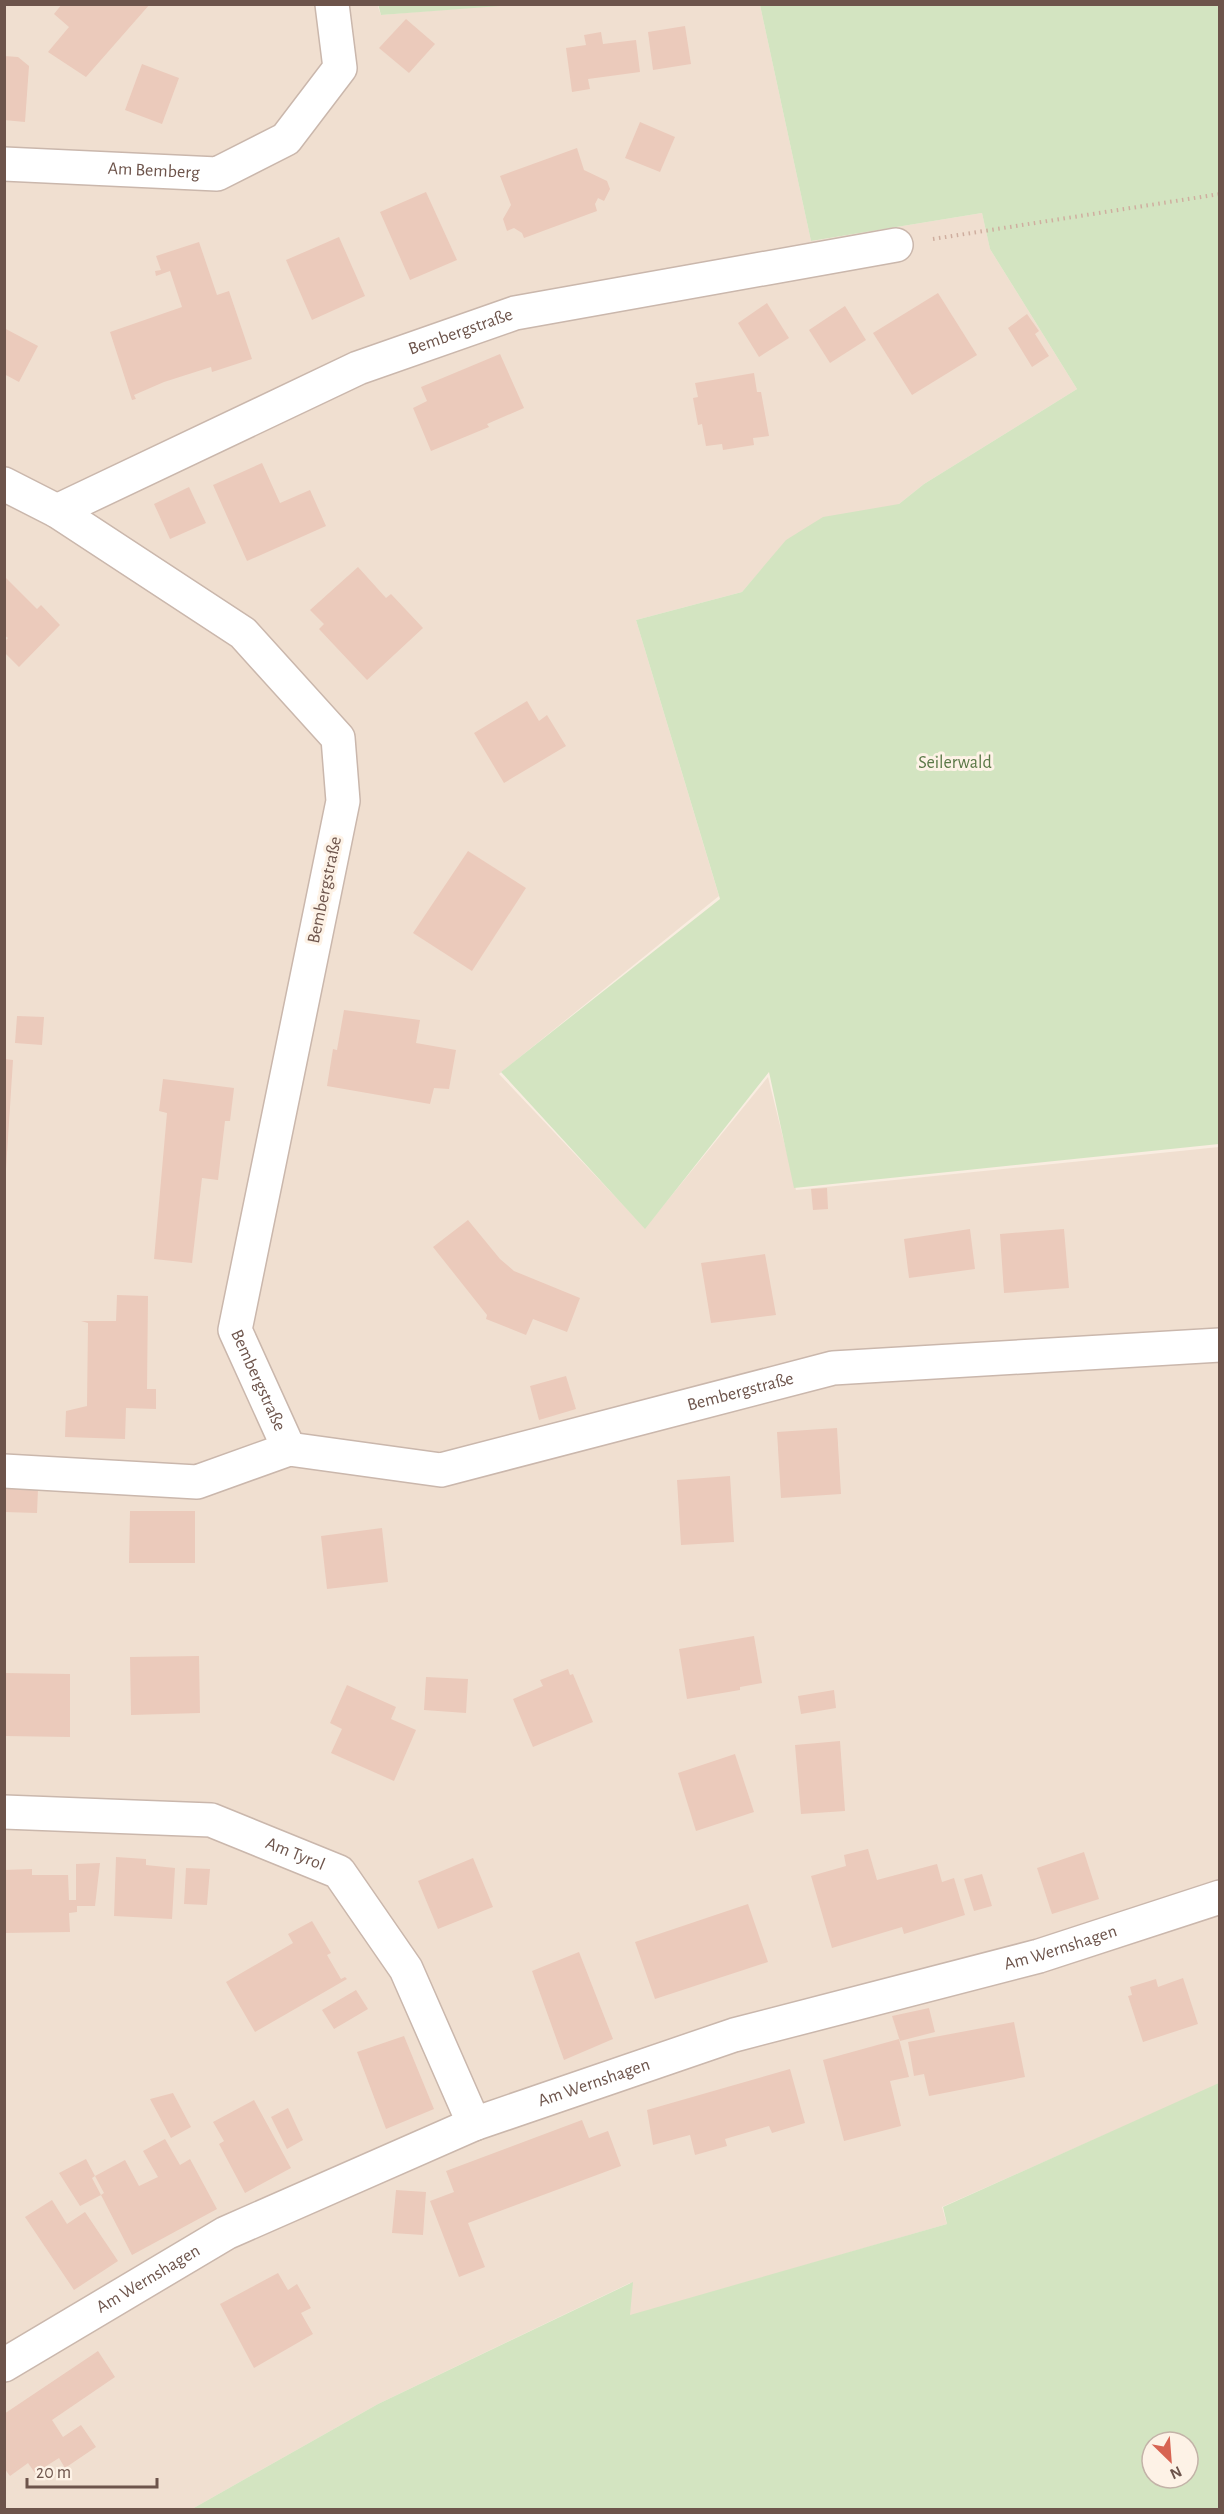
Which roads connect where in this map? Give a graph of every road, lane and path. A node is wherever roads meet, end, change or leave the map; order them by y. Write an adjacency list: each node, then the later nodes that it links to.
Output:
1 (332, 4): 2 (street, Am Bemberg)
2 (4, 164)
3 (1220, 194): 4 (path)
4 (896, 245): 6 (street, Bembergstraße)
5 (4, 484): 6 (street, Bembergstraße)
6 (57, 511): 8 (street, Bembergstraße)
7 (1220, 1345): 8 (street, Bembergstraße)
8 (289, 1449): 9 (street)
9 (4, 1471)
10 (4, 1812): 12 (street, Am Tyrol)
11 (1220, 1897): 12 (street, Am Wernshagen)
12 (474, 2124): 13 (street, Am Wernshagen)
13 (4, 2365)

